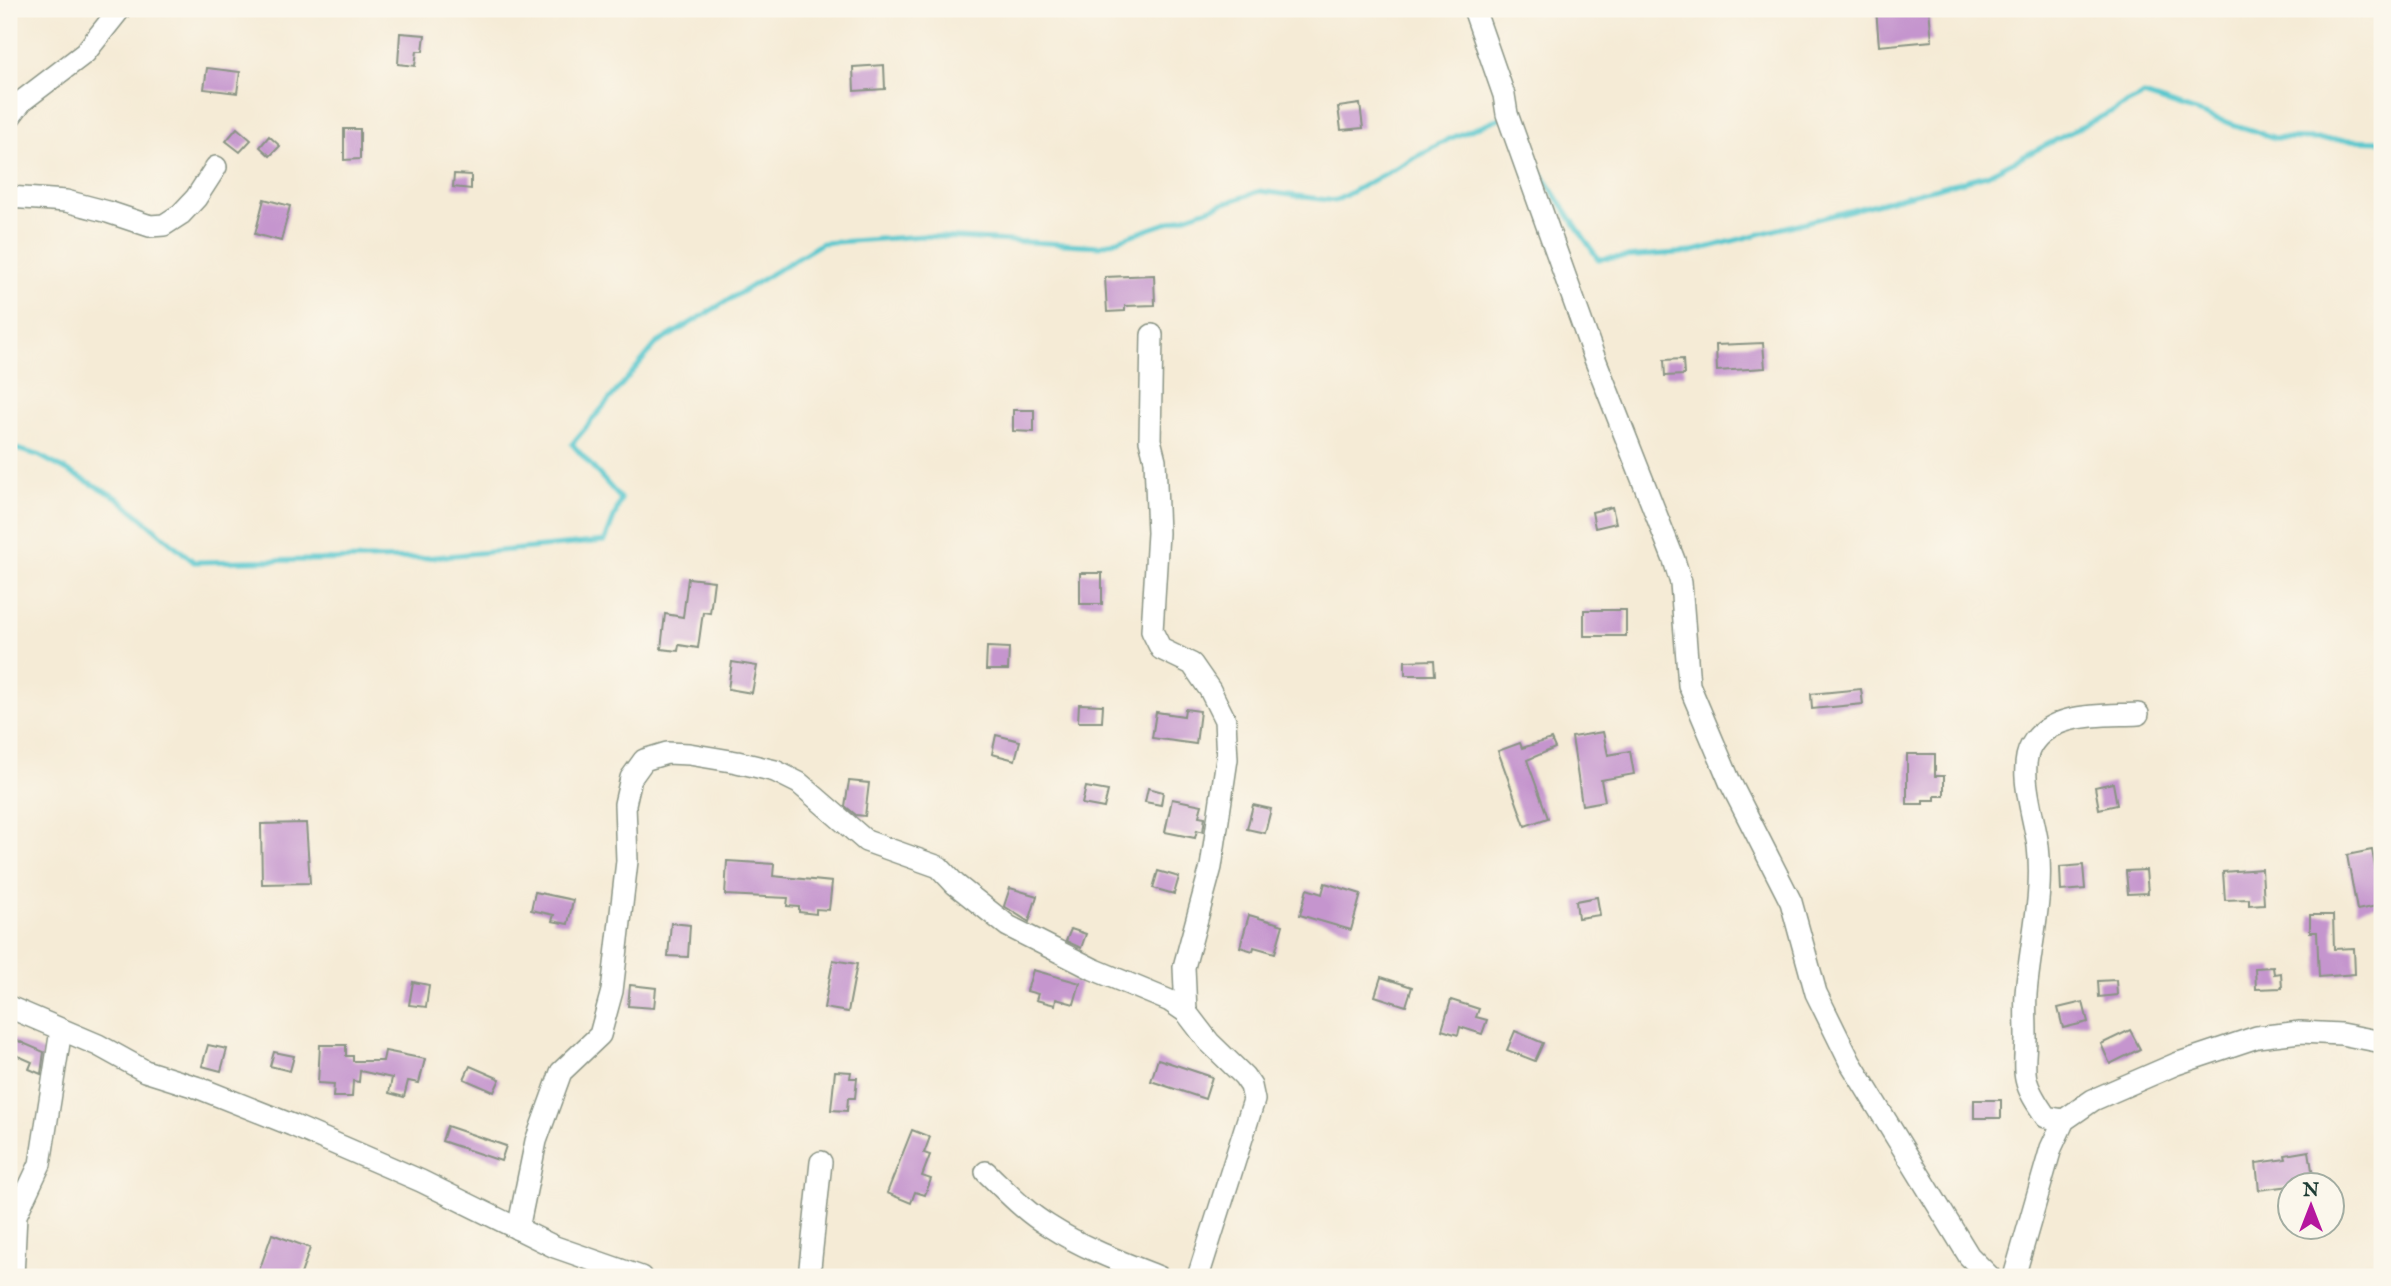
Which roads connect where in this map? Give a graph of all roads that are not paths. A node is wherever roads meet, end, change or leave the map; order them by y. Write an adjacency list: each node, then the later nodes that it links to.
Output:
1 (120, 9): 3 (street)
2 (1474, 9): 21 (street)
3 (9, 118)
4 (216, 167): 5 (street)
5 (9, 197)
6 (1152, 335): 9 (street)
7 (2138, 714): 12 (street)
8 (9, 1007): 10 (street)
9 (1185, 1012): 15 (street); 20 (street)
10 (61, 1030): 15 (street); 16 (street)
11 (2382, 1042): 12 (street)
12 (2064, 1120): 22 (street)
13 (821, 1162): 18 (street)
14 (986, 1172): 19 (street)
15 (518, 1229): 17 (street)
16 (13, 1277)
17 (641, 1277)
18 (808, 1277)
19 (1159, 1277)
20 (1198, 1277)
21 (1990, 1277)
22 (2014, 1277)

